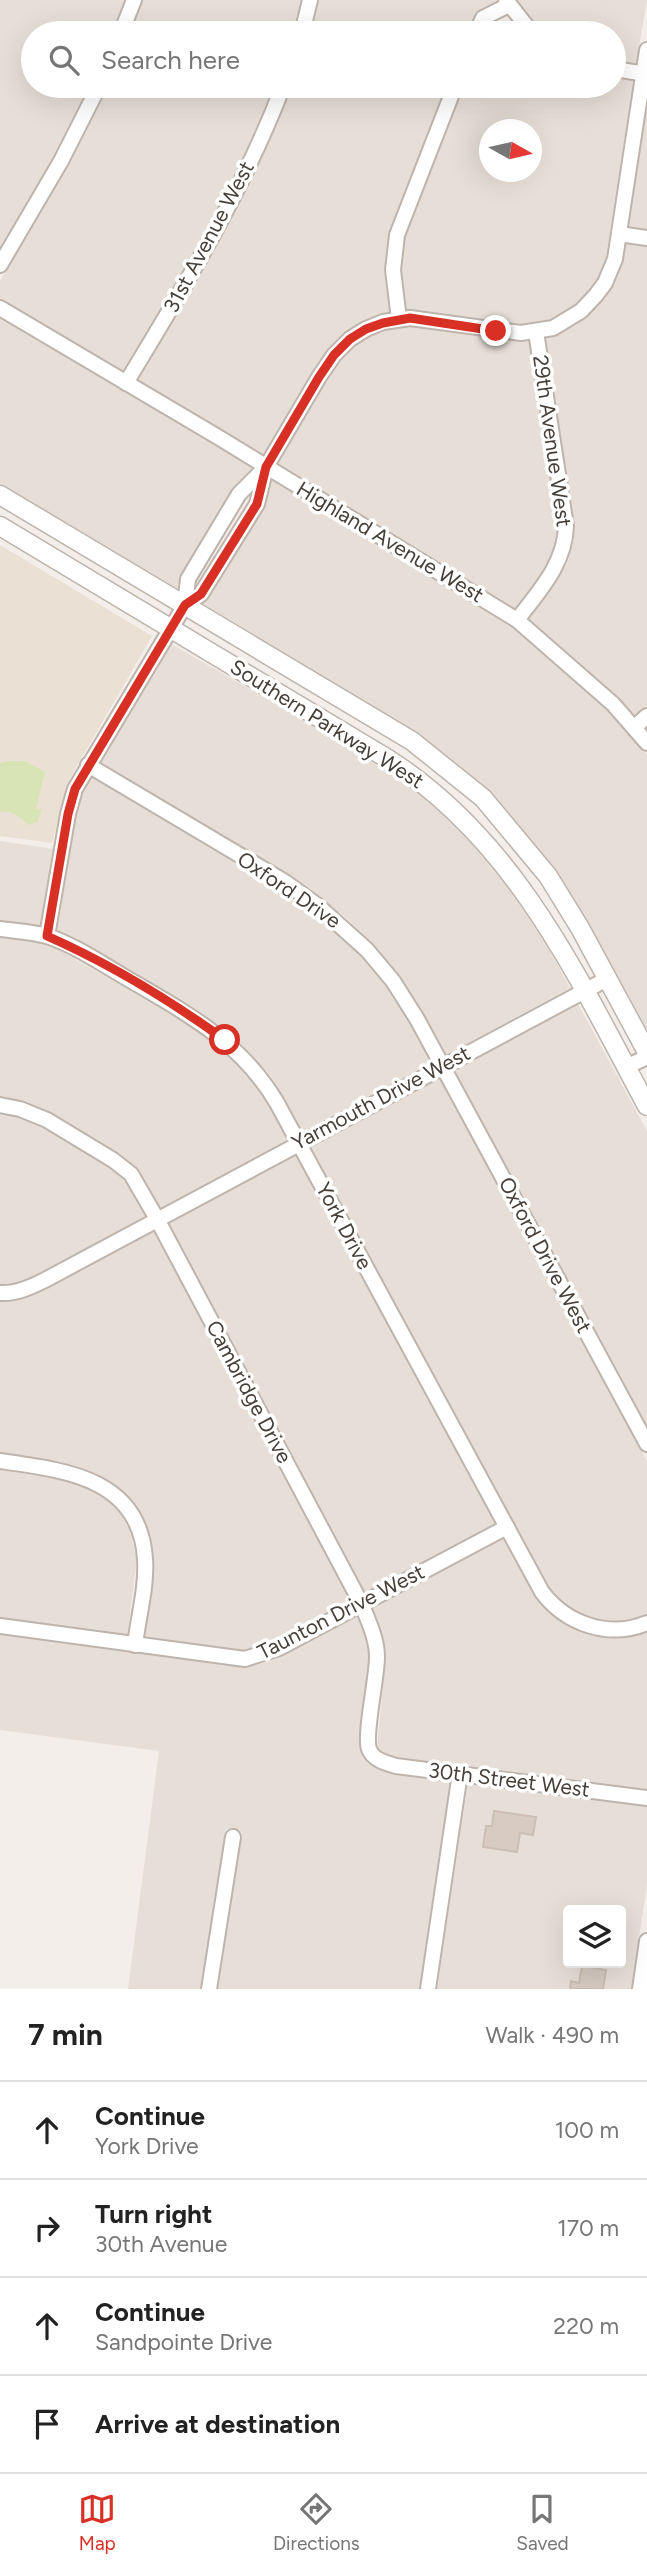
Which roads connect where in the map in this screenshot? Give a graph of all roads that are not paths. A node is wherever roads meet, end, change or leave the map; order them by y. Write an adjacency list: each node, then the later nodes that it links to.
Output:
1 (134, 0): 4 (street)
2 (310, 0): 5 (street)
3 (508, 3): 6 (street); 7 (street)
4 (126, 21)
5 (305, 21)
6 (482, 21)
7 (522, 21)
8 (647, 50): 10 (street)
9 (626, 71): 10 (street)
10 (645, 74): 14 (street)
11 (93, 98): 16 (street)
12 (278, 98): 20 (street, 31st Avenue West)
13 (450, 98): 18 (street)
14 (619, 234): 15 (street); 19 (street)
15 (647, 238)
16 (0, 265)
17 (0, 308): 20 (street, Highland Avenue West)
18 (400, 319): 19 (street); 21 (street)
19 (536, 332): 25 (street, 29th Avenue West)
20 (126, 383): 21 (street, Highland Avenue West)
21 (266, 467): 24 (street); 24 (street); 25 (street, Highland Avenue West)
22 (0, 495): 24 (street, Southern Parkway West)
23 (0, 526): 26 (street, Southern Parkway West)
24 (185, 605): 26 (street); 33 (street, Southern Parkway West)
25 (517, 620): 28 (street, Highland Avenue West)
26 (171, 628): 30 (street); 34 (street, Southern Parkway West)
27 (647, 716): 28 (street)
28 (635, 727): 29 (street, Highland Avenue West)
29 (647, 743)
30 (88, 765): 32 (street); 36 (street, Oxford Drive)
31 (0, 929): 32 (street, York Drive)
32 (47, 936): 40 (street, York Drive)
33 (607, 979): 34 (street, Yarmouth Drive West); 35 (street, Southern Parkway West)
34 (584, 989): 36 (street, Yarmouth Drive West); 37 (street, Southern Parkway West)
35 (647, 1055): 37 (street)
36 (442, 1065): 40 (street, Yarmouth Drive West); 43 (street, Oxford Drive West)
37 (626, 1067): 39 (street, Southern Parkway West)
38 (0, 1105): 41 (street, Cambridge Drive)
39 (647, 1106)
40 (298, 1143): 41 (street, Yarmouth Drive West); 45 (street, York Drive)
41 (157, 1219): 42 (street, Yarmouth Drive West); 46 (street, Cambridge Drive)
42 (0, 1293)
43 (647, 1444)
44 (0, 1461): 49 (street)
45 (507, 1527): 46 (street, Taunton Drive West); 47 (street, York Drive)
46 (362, 1605): 49 (street, Taunton Drive West); 50 (street, Cambridge Drive)
47 (647, 1623)
48 (0, 1626): 49 (street, Taunton Drive West)
49 (135, 1645)
50 (374, 1756): 51 (street, 30th Street West)
51 (460, 1773): 52 (street, 30th Street West); 56 (street)
52 (647, 1798)
53 (233, 1838): 55 (street)
54 (647, 1941): 57 (street)
55 (209, 1989)
56 (428, 1989)
57 (640, 1989)

